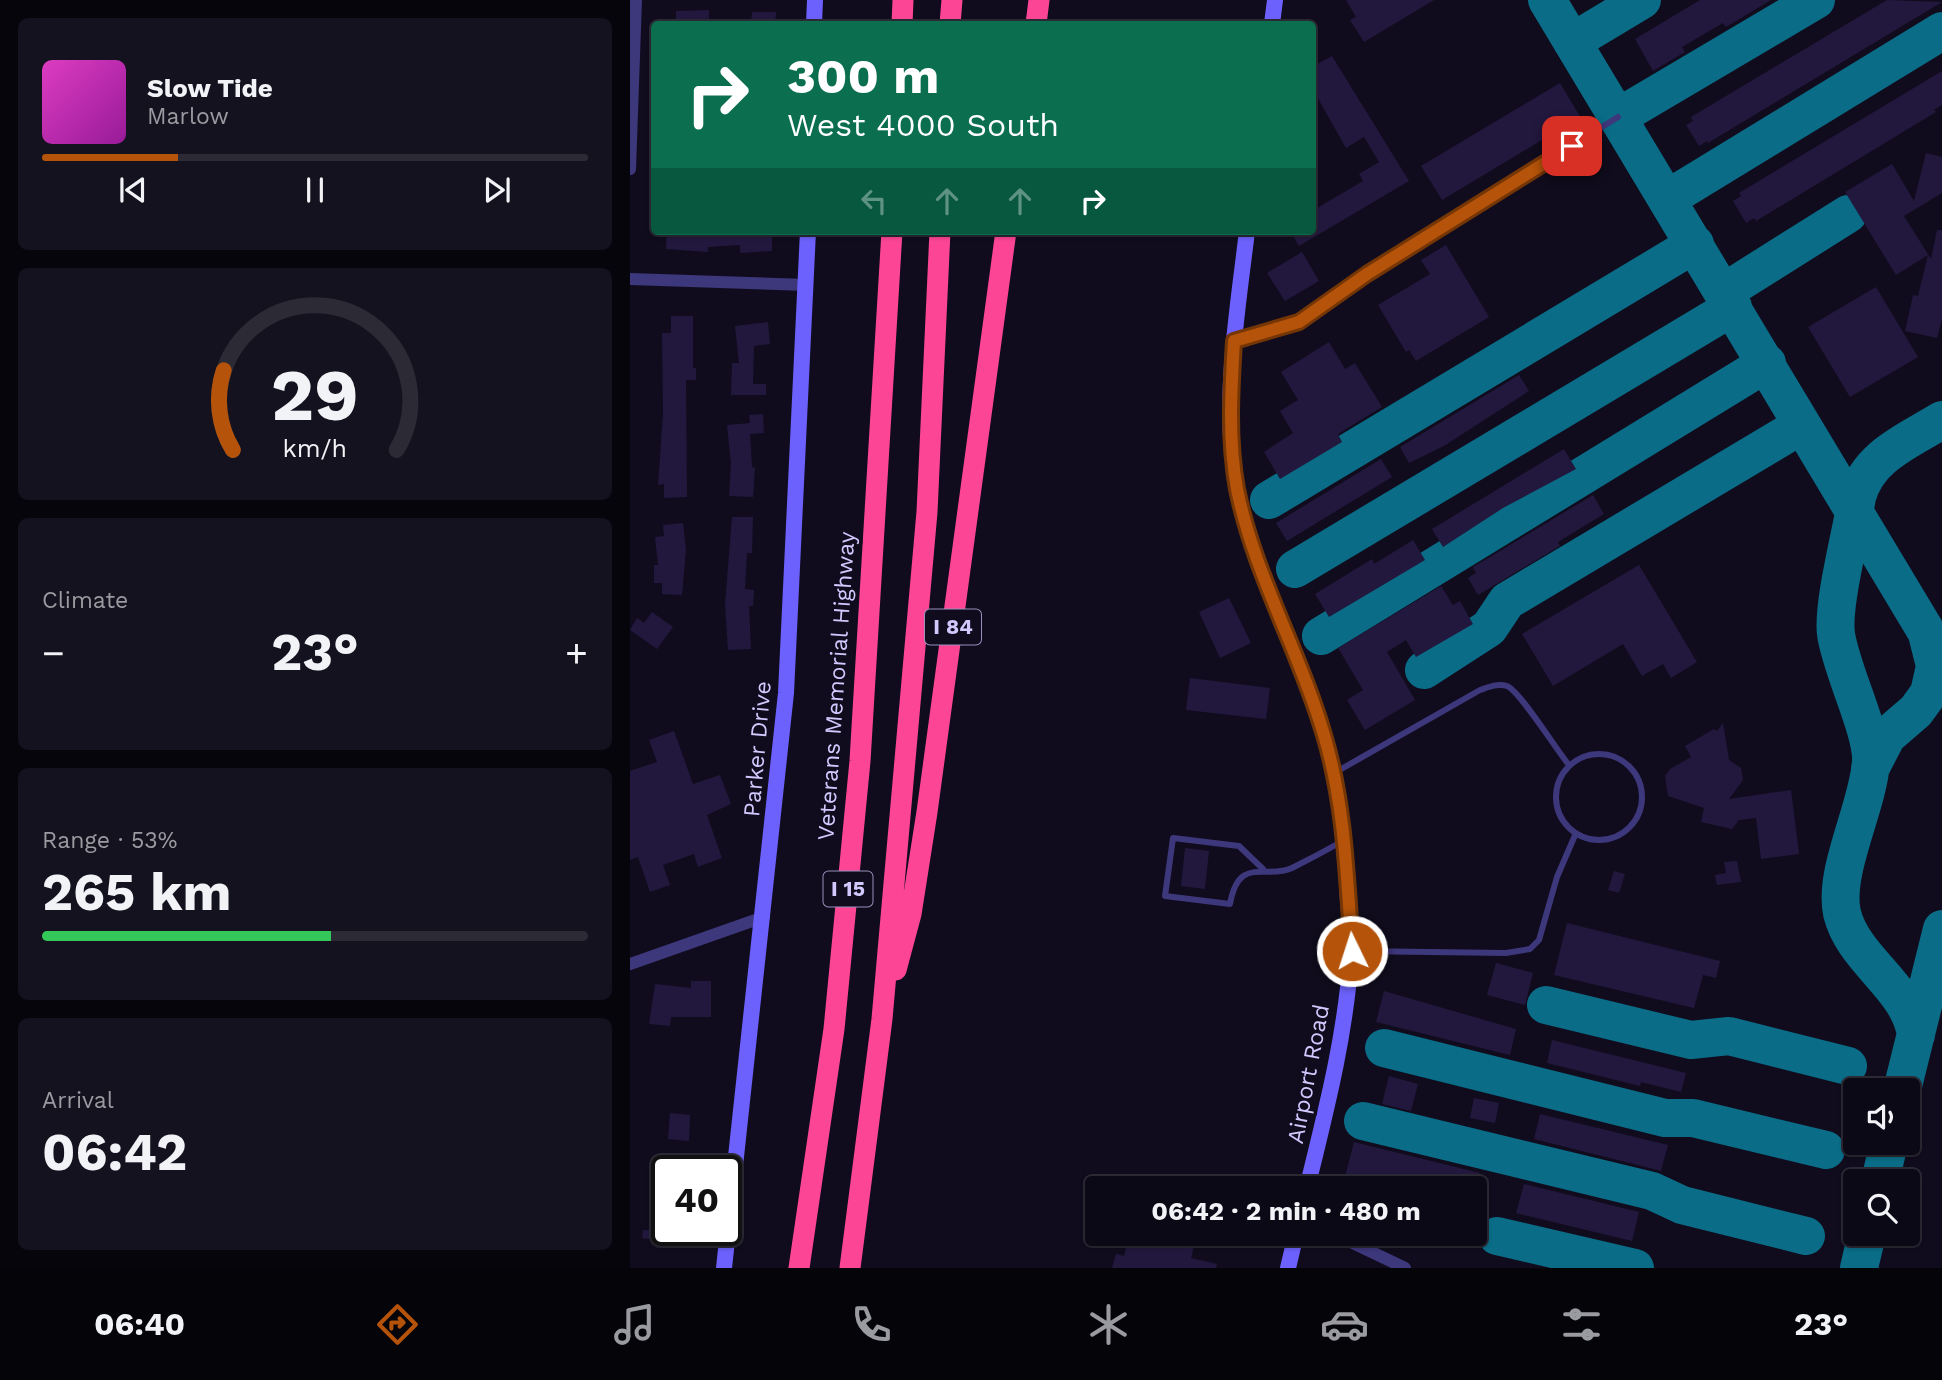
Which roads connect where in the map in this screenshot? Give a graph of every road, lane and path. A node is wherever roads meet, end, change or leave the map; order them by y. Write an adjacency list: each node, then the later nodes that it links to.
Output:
1 (636, 0): 12 (street)
2 (815, 0): 7 (street)
3 (903, 0): 8 (highway)
4 (952, 0): 9 (highway)
5 (1039, 0): 10 (highway)
6 (1275, 0): 11 (street)
7 (814, 21)
8 (902, 21)
9 (950, 21)
10 (1036, 21)
11 (1272, 21)
12 (631, 86): 14 (street)
13 (1618, 117): 22 (lane)
14 (630, 169)
15 (808, 235): 21 (street, Parker Drive)
16 (892, 235): 36 (highway, Veterans Memorial Highway / I 15)
17 (940, 235): 31 (highway, I 15)
18 (1005, 235): 31 (highway, I 84)
19 (1247, 235): 22 (street, Airport Road)
20 (630, 279): 21 (street)
21 (807, 285): 28 (street, Parker Drive)
22 (1234, 341): 24 (street, Airport Road)
23 (1569, 765): 24 (lane); 25 (lane); 25 (lane)
24 (1334, 773): 26 (street, Airport Road)
25 (1576, 833): 29 (lane)
26 (1345, 840): 27 (lane); 29 (street, Airport Road)
27 (1263, 869): 27 (lane)
28 (764, 917): 30 (street); 35 (street, Parker Drive)
29 (1352, 951): 32 (street, Airport Road)
30 (630, 964)
31 (882, 1019): 37 (highway, I 15)
32 (1310, 1176)
33 (1293, 1246): 38 (street)
34 (1359, 1246): 39 (street)
35 (724, 1268)
36 (799, 1268)
37 (850, 1268)
38 (1288, 1268)
39 (1405, 1268)

